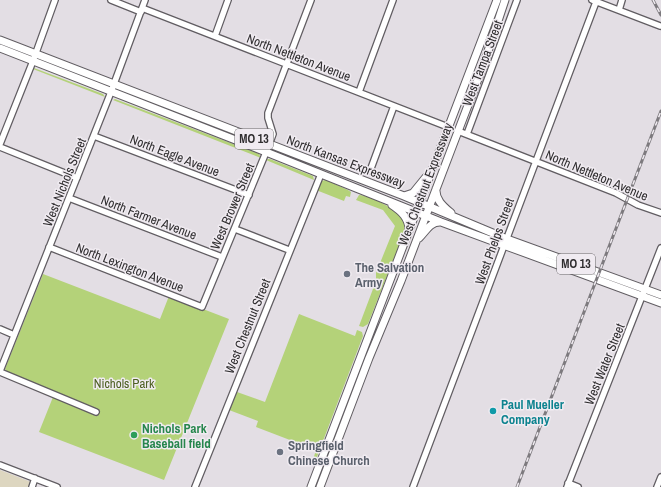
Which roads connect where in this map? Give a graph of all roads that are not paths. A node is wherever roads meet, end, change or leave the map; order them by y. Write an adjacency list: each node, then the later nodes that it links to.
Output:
1 (55, 0): 18 (street)
2 (111, 0): 12 (street, North Nettleton Avenue)
3 (145, 0): 12 (street, West Nichols Street)
4 (228, 0): 15 (street)
5 (311, 0): 20 (street, West Brower Street)
6 (393, 0): 23 (street)
7 (496, 0): 25 (main road, West Chestnut Expressway)
8 (505, 0): 26 (main road, West Chestnut Expressway)
9 (517, 0): 27 (street, West Tampa Street)
10 (622, 0): 13 (street)
11 (594, 1): 13 (street); 33 (street, West Phelps Street)
12 (142, 10): 15 (street, North Nettleton Avenue); 21 (street, West Nichols Street)
13 (618, 10): 14 (street)
14 (660, 26)
15 (215, 36): 20 (street, North Nettleton Avenue)
16 (0, 40): 18 (main road, North Kansas Expressway / MO 13)
17 (0, 48): 19 (main road, North Kansas Expressway / MO 13)
18 (36, 54): 19 (street); 21 (main road, North Kansas Expressway / MO 13)
19 (33, 61): 22 (main road, North Kansas Expressway / MO 13); 29 (street)
20 (287, 64): 23 (street, North Nettleton Avenue); 30 (street, West Brower Street)
21 (114, 84): 22 (street, West Nichols Street); 30 (main road, North Kansas Expressway / MO 13)
22 (111, 92): 28 (street, West Nichols Street); 32 (main road, North Kansas Expressway / MO 13)
23 (359, 92): 24 (street, North Nettleton Avenue)
24 (394, 106): 25 (street, North Nettleton Avenue); 35 (street)
25 (448, 127): 34 (main road, West Chestnut Expressway)
26 (458, 131): 27 (street, North Nettleton Avenue); 38 (main road, West Chestnut Expressway)
27 (467, 134): 33 (street, North Nettleton Avenue)
28 (94, 136): 37 (street, West Nichols Street); 39 (street, North Eagle Avenue)
29 (0, 144)
30 (269, 145): 32 (street, West Brower Street); 40 (main road, North Kansas Expressway / MO 13)
31 (0, 147): 37 (street)
32 (266, 152): 36 (main road, North Kansas Expressway / MO 13); 39 (street, West Brower Street)
33 (536, 161): 46 (street, North Nettleton Avenue); 52 (street, West Phelps Street)
34 (432, 169): 40 (main road); 43 (main road, West Chestnut Expressway)
35 (370, 171)
36 (320, 174): 42 (main road, North Kansas Expressway / MO 13); 57 (street, West Chestnut Street)
37 (77, 178): 41 (street, West Nichols Street)
38 (437, 184): 44 (main road, West Chestnut Expressway); 48 (main road)
39 (249, 195): 50 (street, West Brower Street)
40 (404, 196): 43 (main road, North Kansas Expressway / MO 13)
41 (69, 198): 55 (street, West Nichols Street); 58 (street, North Farmer Avenue)
42 (386, 200): 45 (main road, North Kansas Expressway / MO 13); 51 (main road)
43 (420, 202): 44 (main road, North Kansas Expressway / MO 13); 45 (main road, West Chestnut Expressway)
44 (429, 206): 47 (main road, West Chestnut Expressway); 48 (main road, North Kansas Expressway / MO 13)
45 (416, 212): 47 (main road, North Kansas Expressway / MO 13); 51 (main road, West Chestnut Expressway)
46 (661, 213)
47 (425, 216): 49 (main road, North Kansas Expressway / MO 13); 53 (main road, West Chestnut Expressway)
48 (461, 220): 52 (main road, North Kansas Expressway / MO 13)
49 (441, 222): 53 (main road); 54 (main road, North Kansas Expressway / MO 13)
50 (235, 229): 57 (street); 58 (street, West Brower Street)
51 (409, 230): 74 (main road, West Chestnut Expressway)
52 (507, 238): 54 (street, West Phelps Street); 59 (main road, North Kansas Expressway / MO 13)
53 (415, 243): 75 (main road, West Chestnut Expressway)
54 (504, 246): 59 (main road, North Kansas Expressway / MO 13); 76 (street, West Phelps Street)
55 (50, 247): 62 (street, North Lexington Avenue); 64 (street, West Nichols Street)
56 (661, 248): 59 (street, West Water Street)
57 (289, 250): 73 (street, West Chestnut Street)
58 (222, 257): 62 (street, West Brower Street)
59 (644, 292): 60 (main road, North Kansas Expressway / MO 13); 61 (main road, North Kansas Expressway / MO 13); 70 (street, West Water Street)
60 (661, 295)
61 (661, 303)
62 (202, 307)
63 (0, 329): 64 (street)
64 (14, 335): 65 (street, West Nichols Street)
65 (0, 372): 66 (street)
66 (96, 412)
67 (0, 465): 69 (street)
68 (661, 477): 78 (street)
69 (35, 478): 71 (street); 72 (street)
70 (567, 485): 77 (street)
71 (32, 487)
72 (57, 487)
73 (195, 487)
74 (311, 487)
75 (320, 487)
76 (413, 487)
77 (578, 487)
78 (657, 487)

